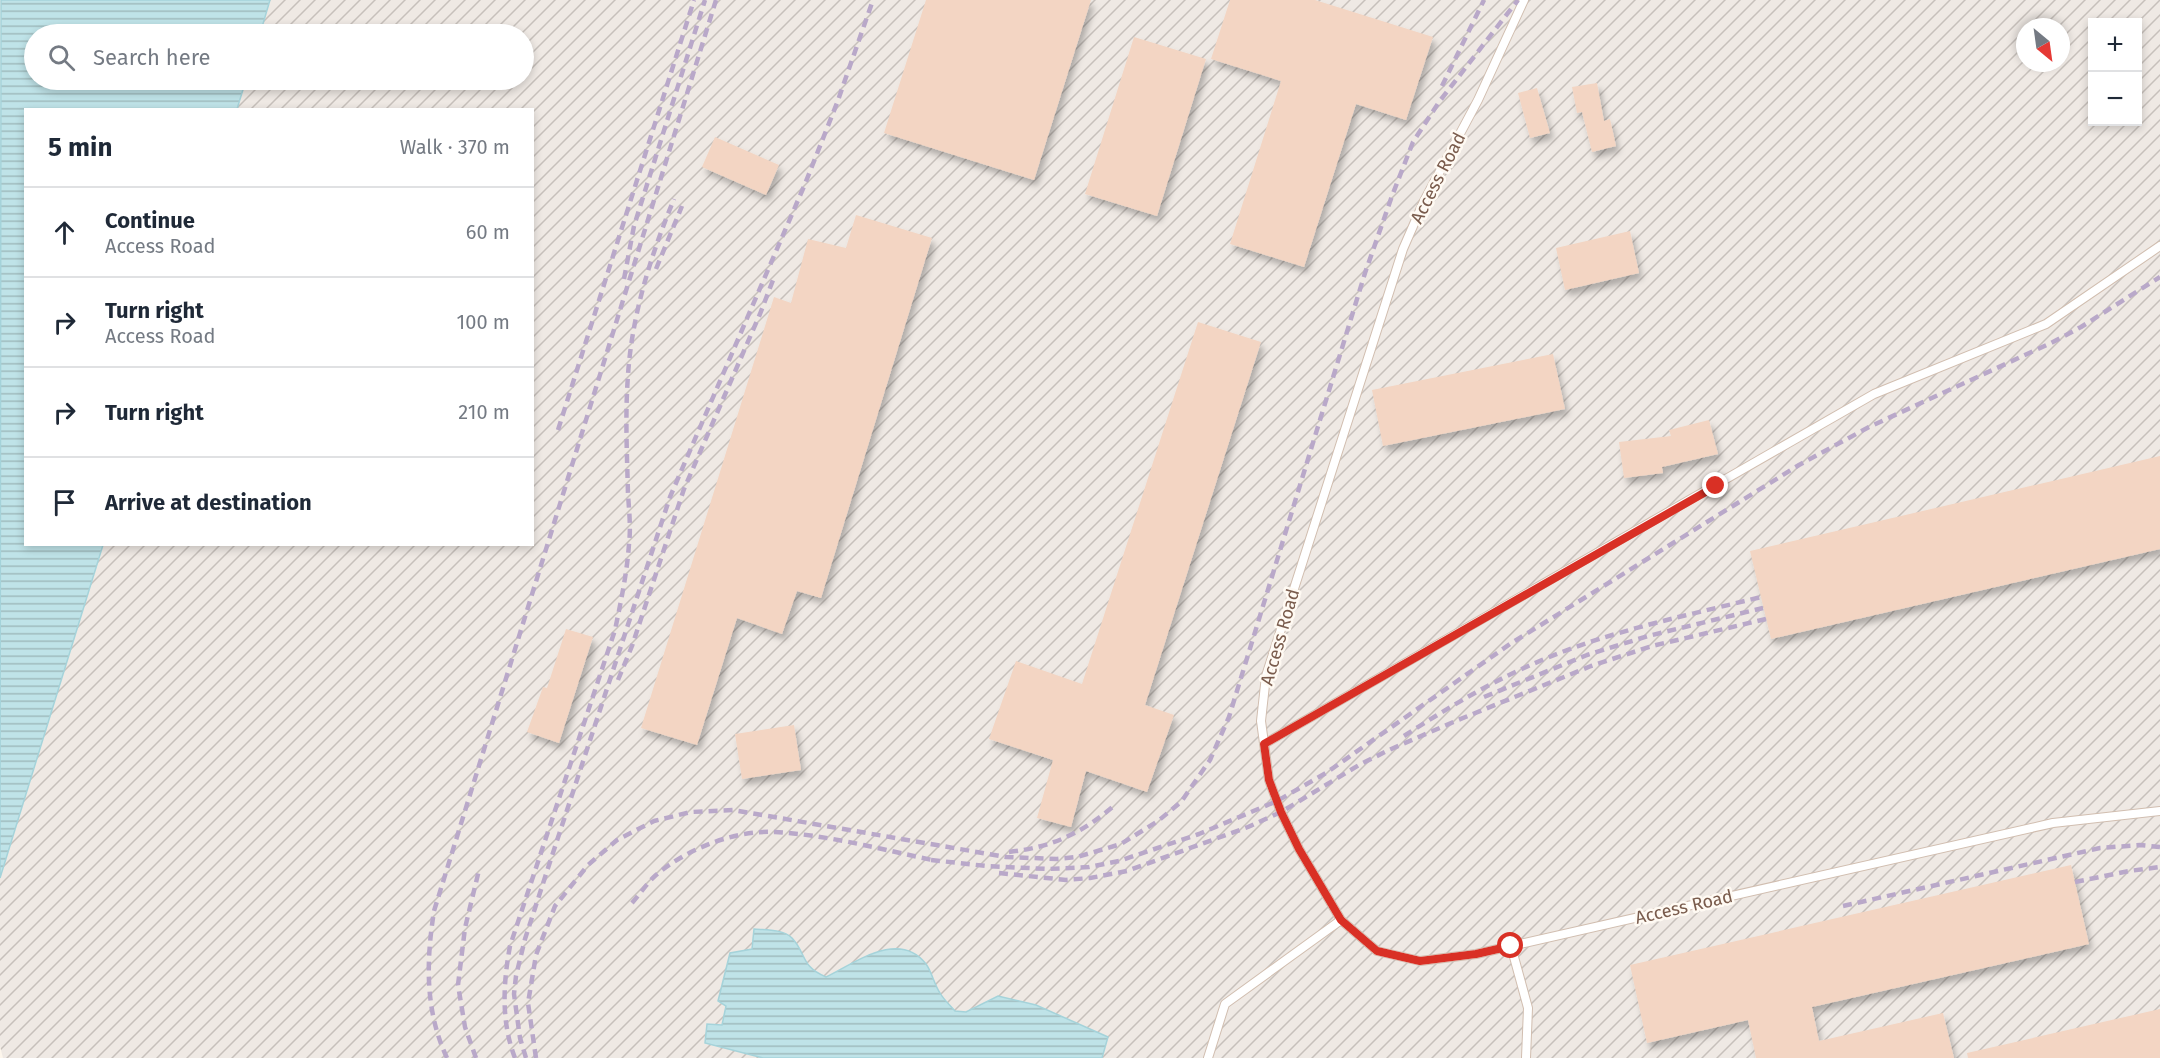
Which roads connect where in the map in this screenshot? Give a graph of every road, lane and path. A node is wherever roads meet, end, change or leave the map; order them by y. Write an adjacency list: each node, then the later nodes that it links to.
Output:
1 (1524, 0): 3 (lane, Access Road)
2 (2160, 246): 3 (lane)
3 (1264, 744): 5 (lane, Access Road)
4 (2160, 811): 6 (lane, Access Road)
5 (1341, 920): 6 (lane, Access Road); 7 (lane)
6 (1511, 946): 8 (lane)
7 (1208, 1058)
8 (1526, 1058)

